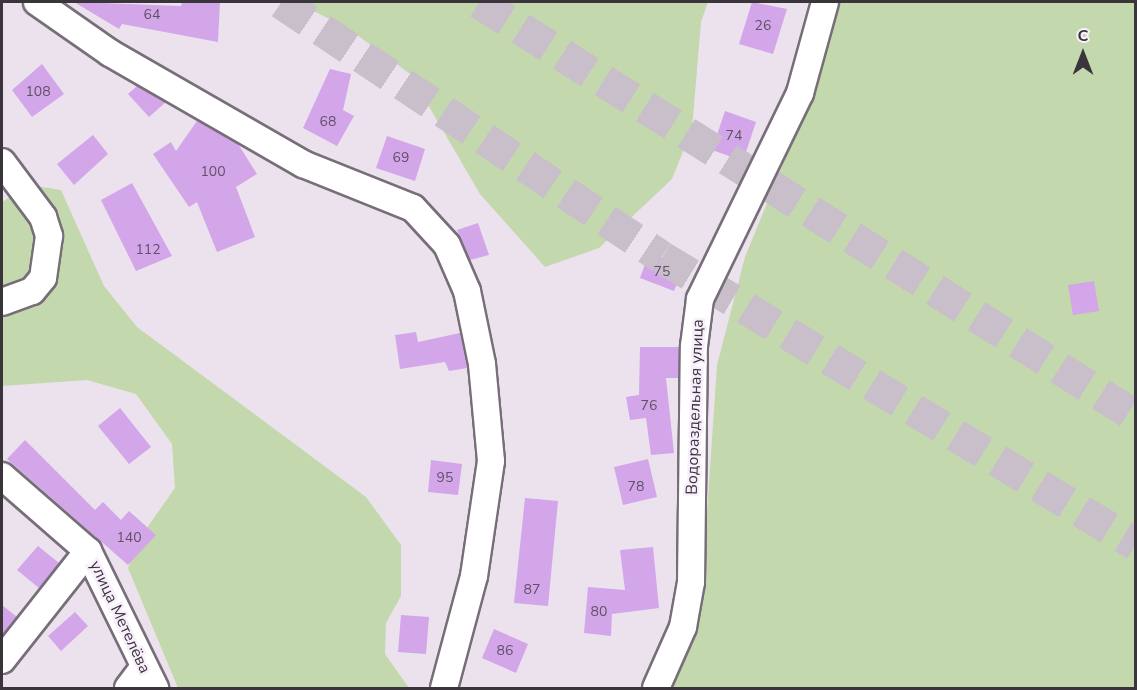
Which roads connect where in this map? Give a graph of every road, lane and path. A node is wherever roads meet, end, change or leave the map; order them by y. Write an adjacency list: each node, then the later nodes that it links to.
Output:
1 (37, 2): 10 (street)
2 (825, 2): 11 (street, Водораздельная улица)
3 (2, 162): 4 (street)
4 (2, 302)
5 (2, 476): 6 (street, улица Метелёва)
6 (88, 551): 7 (street); 8 (street, улица Метелёва)
7 (2, 660)
8 (149, 678): 9 (street)
9 (128, 688)
10 (444, 688)
11 (656, 688)

